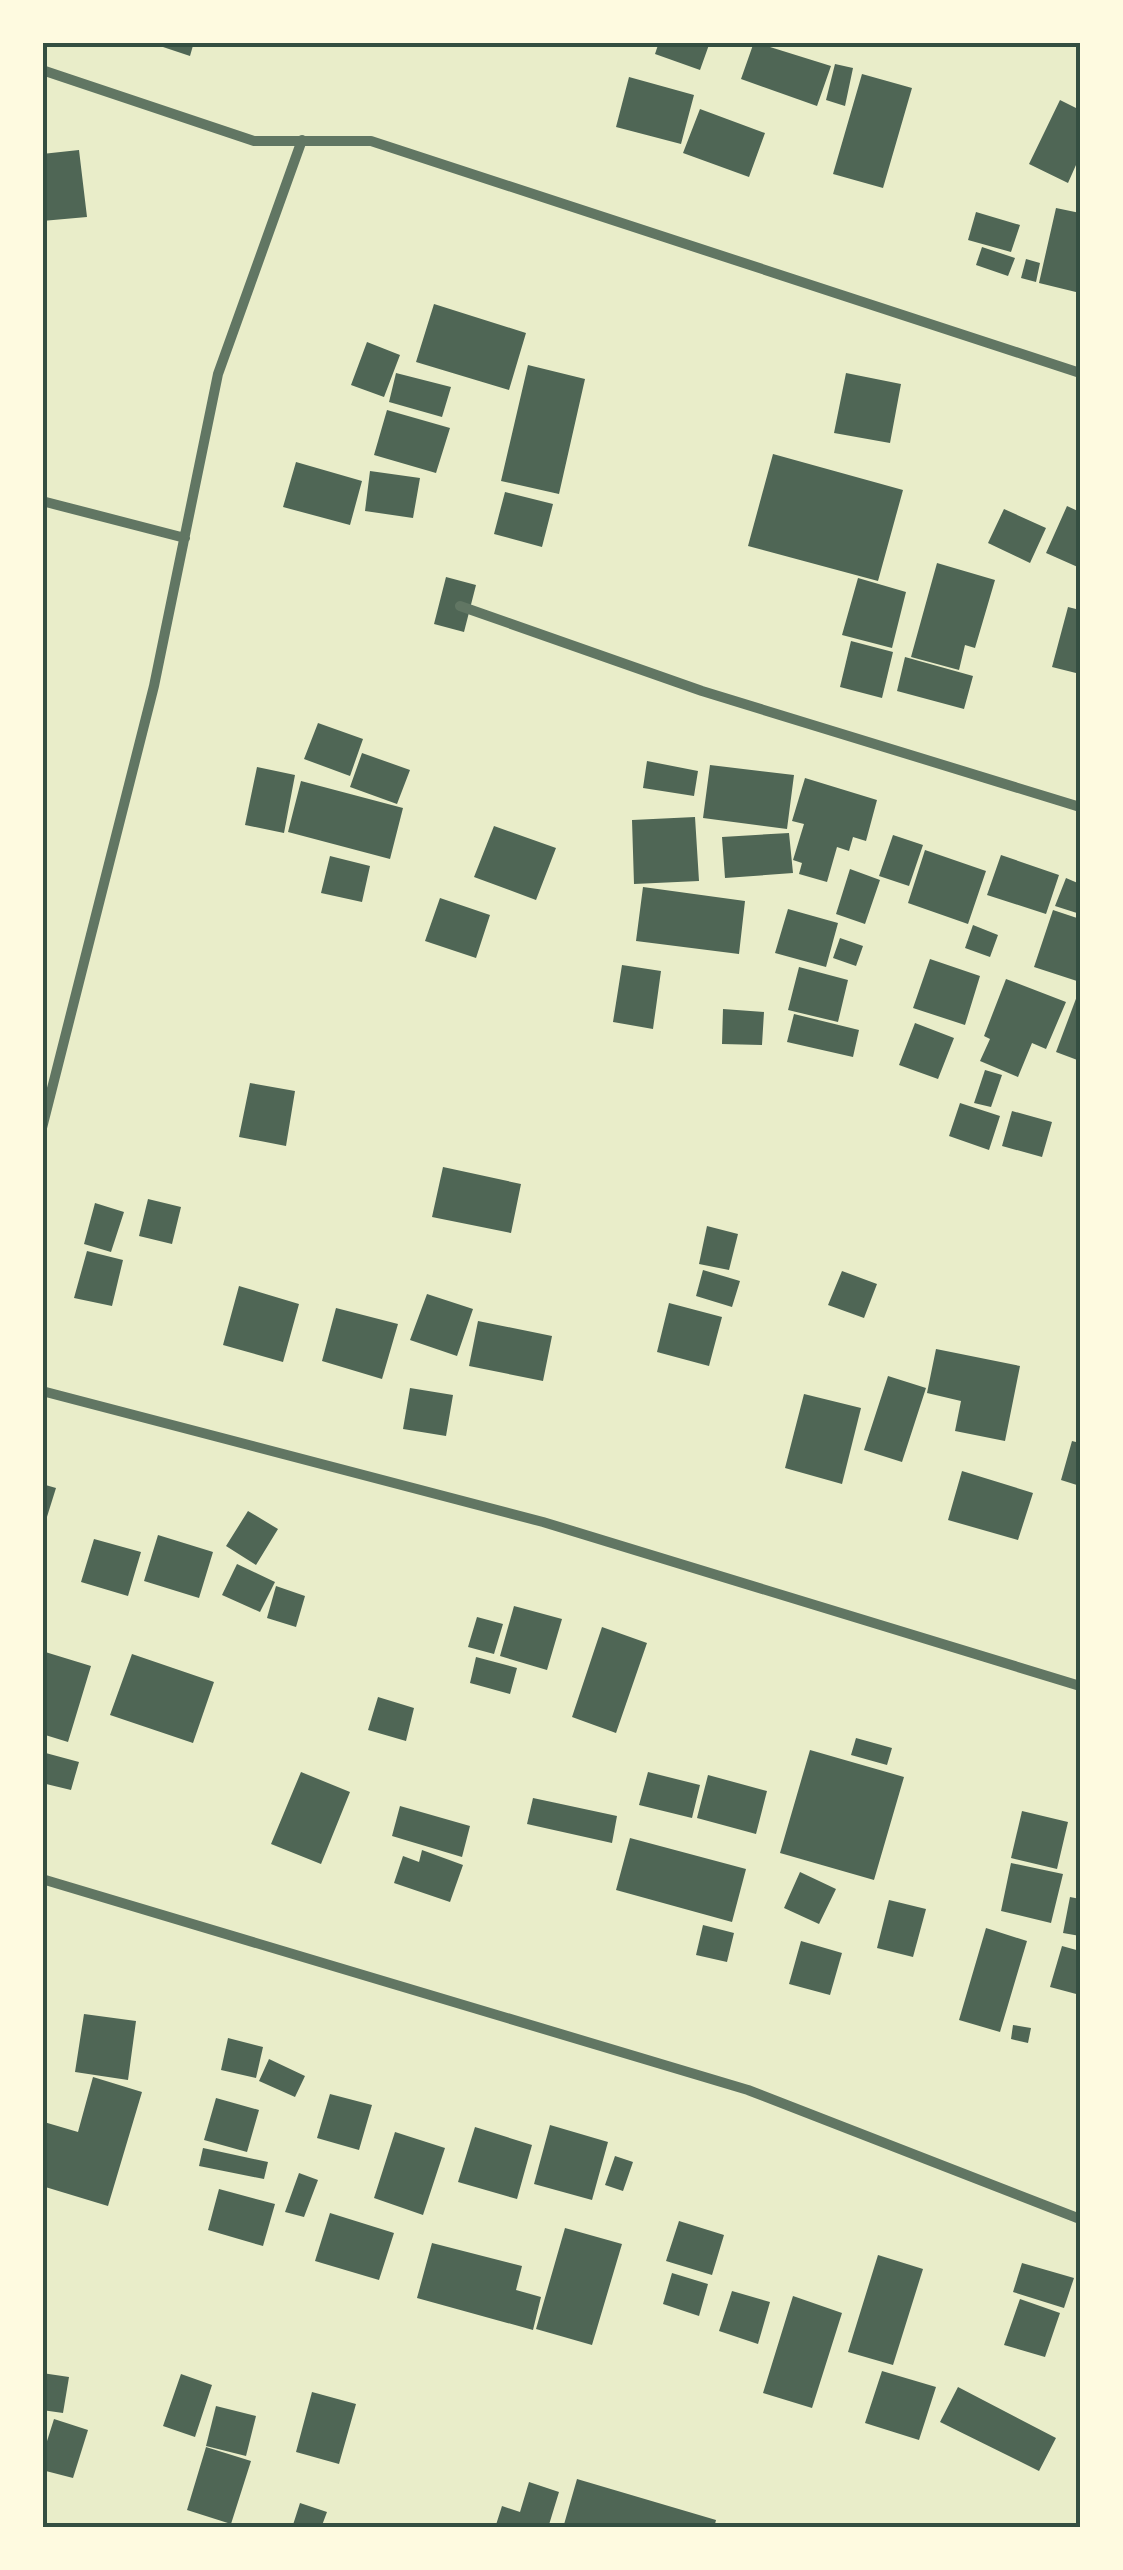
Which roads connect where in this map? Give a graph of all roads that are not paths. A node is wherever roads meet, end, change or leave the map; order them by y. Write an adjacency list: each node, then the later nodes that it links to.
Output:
1 (42, 70): 2 (street)
2 (302, 140): 3 (street); 5 (street)
3 (1080, 372)
4 (42, 502): 5 (street)
5 (184, 538): 8 (street)
6 (460, 606): 7 (street)
7 (1080, 808)
8 (42, 1128)
9 (42, 1391): 10 (street)
10 (1080, 1686)
11 (42, 1880): 12 (street)
12 (1080, 2219)

